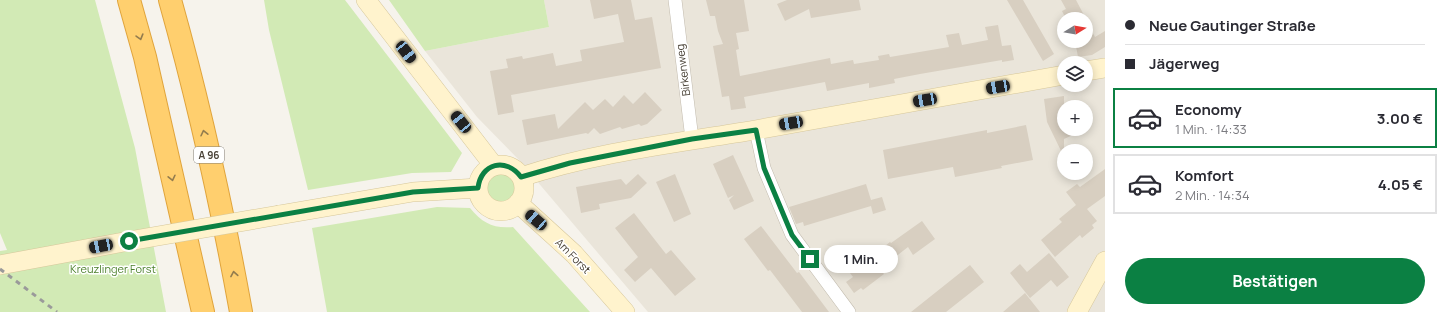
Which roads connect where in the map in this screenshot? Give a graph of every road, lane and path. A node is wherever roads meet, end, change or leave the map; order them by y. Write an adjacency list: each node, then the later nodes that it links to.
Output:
1 (129, 0): 16 (highway, one-way to 16)
2 (170, 0): 17 (highway, A 96, one-way to 2)
3 (366, 0): 10 (street)
4 (675, 0): 9 (street, Birkenweg)
5 (1105, 68): 6 (street)
6 (1093, 70)
7 (1057, 76): 8 (street)
8 (756, 130): 9 (street); 19 (street)
9 (692, 139): 11 (street)
10 (494, 166): 11 (street); 12 (street)
11 (521, 177): 13 (street)
12 (478, 188): 13 (street); 15 (street, bridge)
13 (518, 203): 18 (street, Am Forst)
14 (1105, 261): 20 (street)
15 (0, 265)
16 (203, 312)
17 (241, 312)
18 (625, 312)
19 (849, 312)
20 (1078, 312)

